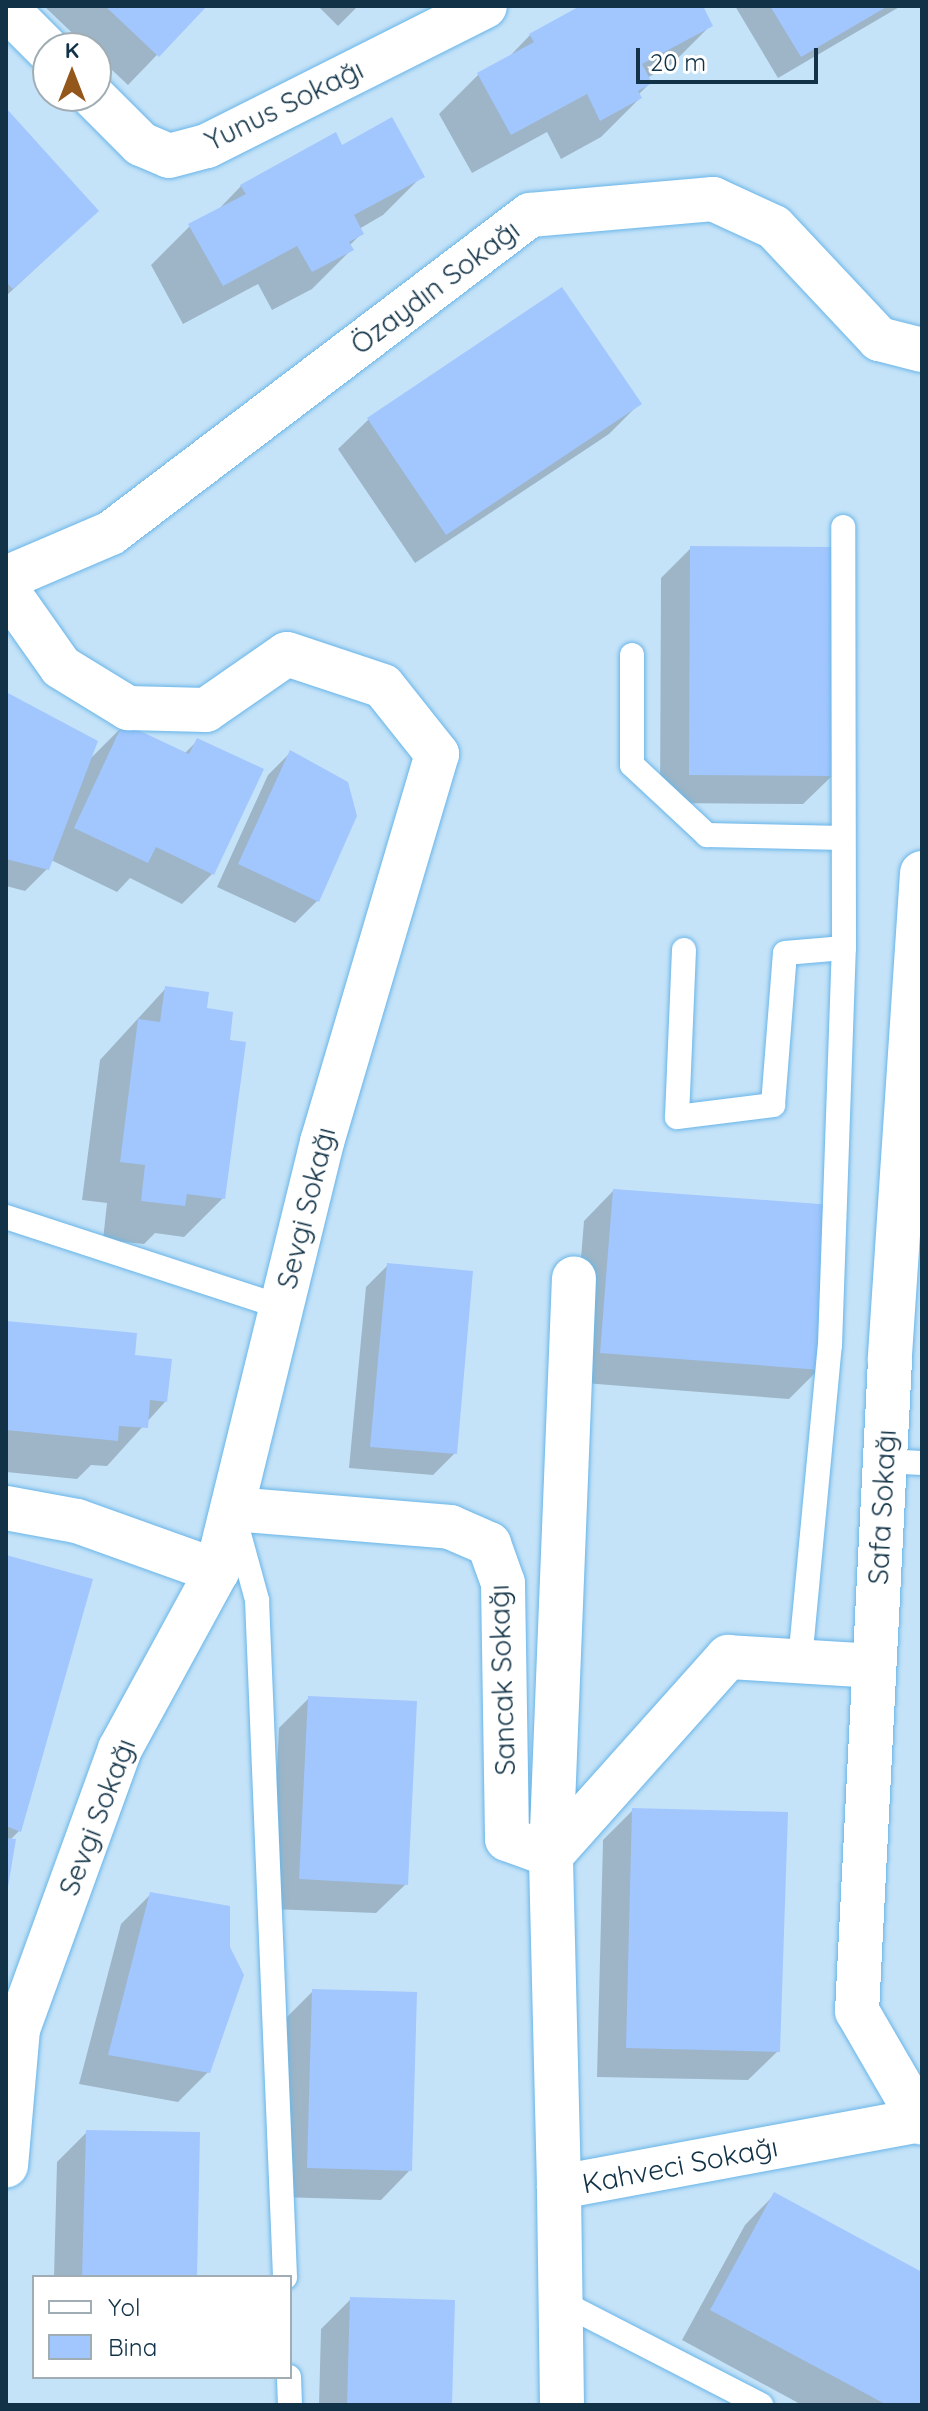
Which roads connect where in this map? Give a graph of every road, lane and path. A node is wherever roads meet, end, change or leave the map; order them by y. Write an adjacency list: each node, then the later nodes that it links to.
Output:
1 (485, 6): 4 (street, Yunus Sokağı)
2 (6, 8): 3 (street)
3 (32, 34)
4 (109, 112)
5 (922, 350): 7 (street, Özaydın Sokağı)
6 (843, 527): 10 (lane)
7 (6, 578)
8 (6, 589): 17 (street, Sevgi Sokağı)
9 (632, 655): 10 (lane)
10 (843, 838): 12 (lane)
11 (922, 873): 14 (street, Safa Sokağı)
12 (844, 948): 13 (lane); 22 (lane)
13 (684, 950)
14 (916, 1059): 18 (street, Safa Sokağı)
15 (6, 1217): 17 (lane)
16 (574, 1278): 24 (street, Sancak Sokağı)
17 (281, 1307): 20 (street, Sevgi Sokağı)
18 (903, 1462): 23 (street, Safa Sokağı)
19 (6, 1508): 21 (street)
20 (233, 1509): 21 (street, Sevgi Sokağı); 24 (street, Sancak Sokağı); 28 (lane)
21 (217, 1571): 26 (street, Sevgi Sokağı)
22 (800, 1661): 23 (street); 24 (street)
23 (874, 1666): 25 (street, Safa Sokağı)
24 (551, 1855): 27 (street, Sancak Sokağı)
25 (921, 2122): 27 (street, Kahveci Sokağı)
26 (6, 2165)
27 (559, 2187): 29 (street, Kahveci Sokağı)
28 (285, 2275)
29 (561, 2302): 32 (street, Kahveci Sokağı); 33 (lane)
30 (289, 2379): 31 (lane)
31 (290, 2405)
32 (562, 2405)
33 (761, 2405)

